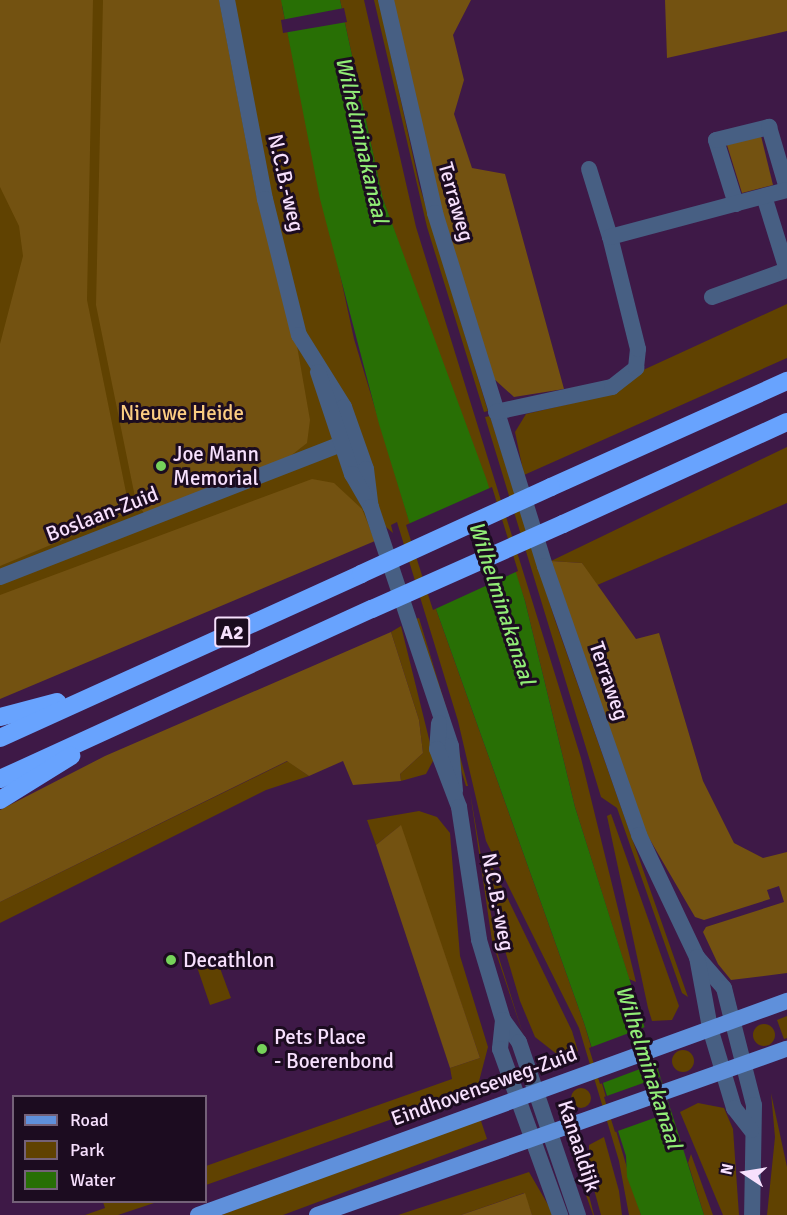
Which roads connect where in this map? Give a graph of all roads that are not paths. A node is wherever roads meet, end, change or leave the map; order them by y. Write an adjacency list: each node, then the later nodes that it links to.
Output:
1 (227, 0): 12 (street, N.C.B.-weg)
2 (386, 0): 10 (street, Terraweg)
3 (589, 169): 7 (street)
4 (787, 189): 5 (street); 6 (street)
5 (764, 196): 6 (street); 8 (street)
6 (736, 204): 7 (street)
7 (610, 237): 10 (street)
8 (712, 297)
9 (787, 381): 14 (highway, A2, bridge)
10 (496, 412): 20 (street, Terraweg)
11 (787, 422): 16 (highway, A2, bridge)
12 (347, 441): 13 (street, Boslaan-Zuid); 23 (street, N.C.B.-weg)
13 (0, 577)
14 (102, 689): 15 (highway, A2); 17 (highway, A2)
15 (0, 717)
16 (120, 724): 18 (highway, A2); 19 (highway, A2)
17 (0, 738)
18 (0, 779)
19 (0, 800)
20 (697, 957): 22 (street, Terraweg); 24 (street, Terraweg)
21 (787, 1001): 22 (main road, Eindhovenseweg-Zuid)
22 (732, 1019): 24 (main road, Eindhovenseweg-Zuid); 26 (street, Terraweg)
23 (503, 1020): 28 (street, N.C.B.-weg); 29 (street, N.C.B.-weg)
24 (710, 1028): 27 (street, Terraweg); 28 (main road, Eindhovenseweg-Zuid)
25 (787, 1049): 26 (main road)
26 (745, 1064): 27 (main road); 30 (street, Terraweg)
27 (722, 1073): 30 (street, Terraweg); 31 (main road)
28 (537, 1091): 29 (main road, Eindhovenseweg-Zuid); 31 (street, Kanaaldijk)
29 (518, 1097): 32 (street, Kanaaldijk); 33 (main road, Eindhovenseweg-Zuid)
30 (751, 1130): 37 (street, Terraweg)
31 (553, 1135): 32 (main road); 36 (street, Kanaaldijk)
32 (534, 1141): 34 (main road); 35 (street, Kanaaldijk)
33 (198, 1215)
34 (317, 1215)
35 (560, 1215)
36 (578, 1215)
37 (752, 1215)

